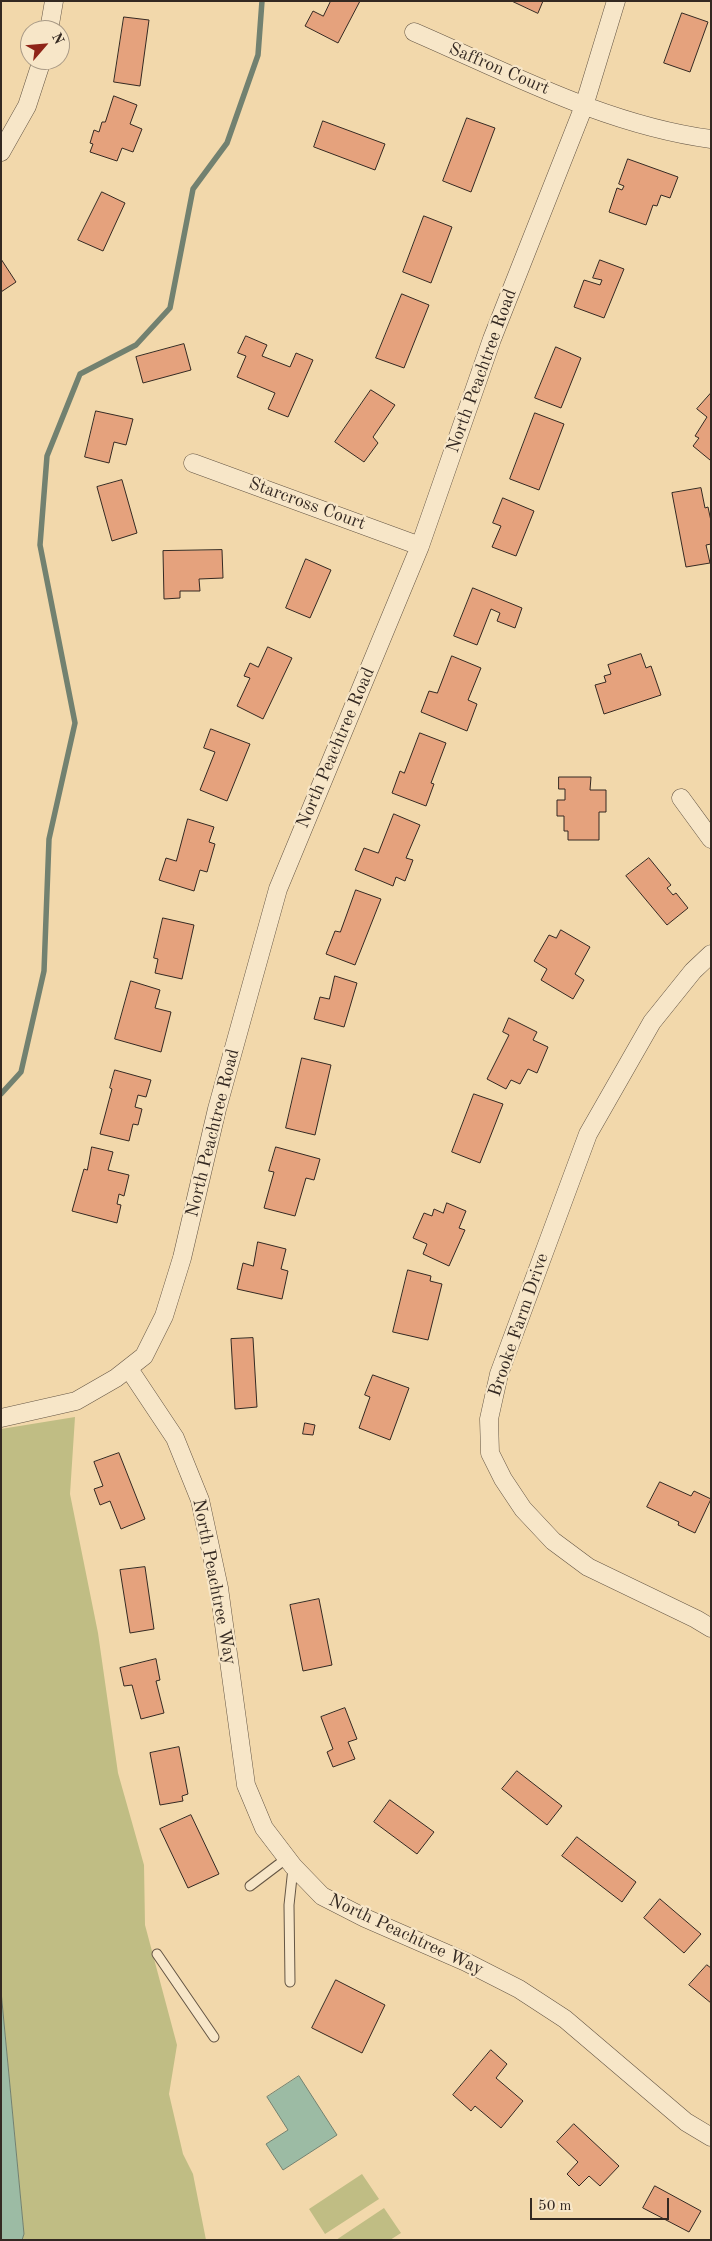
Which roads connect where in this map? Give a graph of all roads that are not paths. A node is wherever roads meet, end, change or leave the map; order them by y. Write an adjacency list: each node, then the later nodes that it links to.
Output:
1 (54, 1): 3 (street)
2 (616, 1): 6 (street, North Peachtree Road)
3 (51, 20)
4 (414, 32): 6 (street, Saffron Court)
5 (39, 70): 8 (street)
6 (584, 106): 7 (street, Saffron Court); 10 (street, North Peachtree Road)
7 (711, 139)
8 (1, 152)
9 (193, 463): 10 (street, Starcross Court)
10 (420, 546): 14 (street, North Peachtree Road)
11 (681, 798): 12 (street)
12 (711, 839)
13 (711, 954): 16 (street, Brooke Farm Drive)
14 (129, 1369): 15 (street, North Peachtree Road); 17 (street, North Peachtree Way)
15 (1, 1418)
16 (711, 1628)
17 (290, 1862): 18 (lane); 20 (lane); 22 (street, North Peachtree Way)
18 (250, 1886)
19 (157, 1954): 21 (lane)
20 (290, 1982)
21 (214, 2037)
22 (711, 2137)

